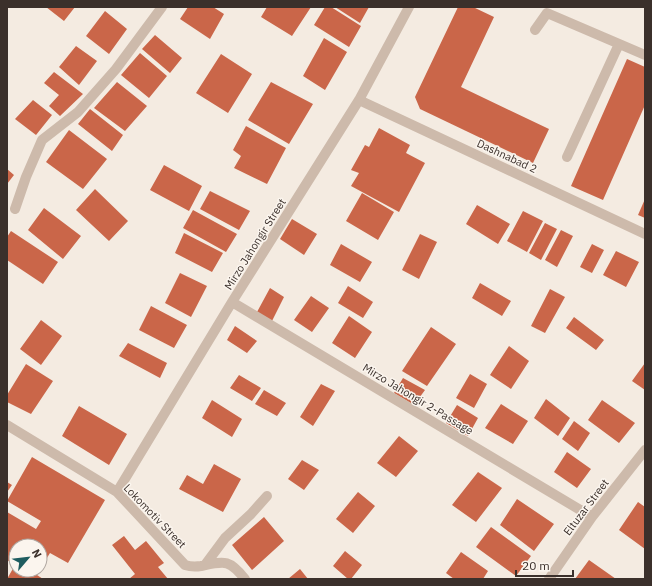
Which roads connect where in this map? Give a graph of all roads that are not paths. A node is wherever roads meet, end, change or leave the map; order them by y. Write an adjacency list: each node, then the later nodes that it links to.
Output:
1 (162, 7): 8 (street)
2 (409, 7): 6 (street, Mirzo Jahongir Street)
3 (535, 30): 4 (street)
4 (619, 44): 5 (street); 7 (street)
5 (645, 55)
6 (359, 100): 9 (street, Dashnabad 2); 10 (street, Mirzo Jahongir Street)
7 (567, 157)
8 (15, 209)
9 (645, 234)
10 (232, 302): 13 (street, Mirzo Jahongir Street); 15 (street, Mirzo Jahongir 2-Passage)
11 (7, 425): 13 (street, Lokomotiv Street)
12 (645, 450): 15 (street, Eltuzar Street)
13 (117, 492): 16 (street, Lokomotiv Street)
14 (267, 496): 16 (street)
15 (592, 517): 18 (street, Eltuzar Street)
16 (205, 565): 17 (street, Lokomotiv Street)
17 (245, 579)
18 (550, 579)

